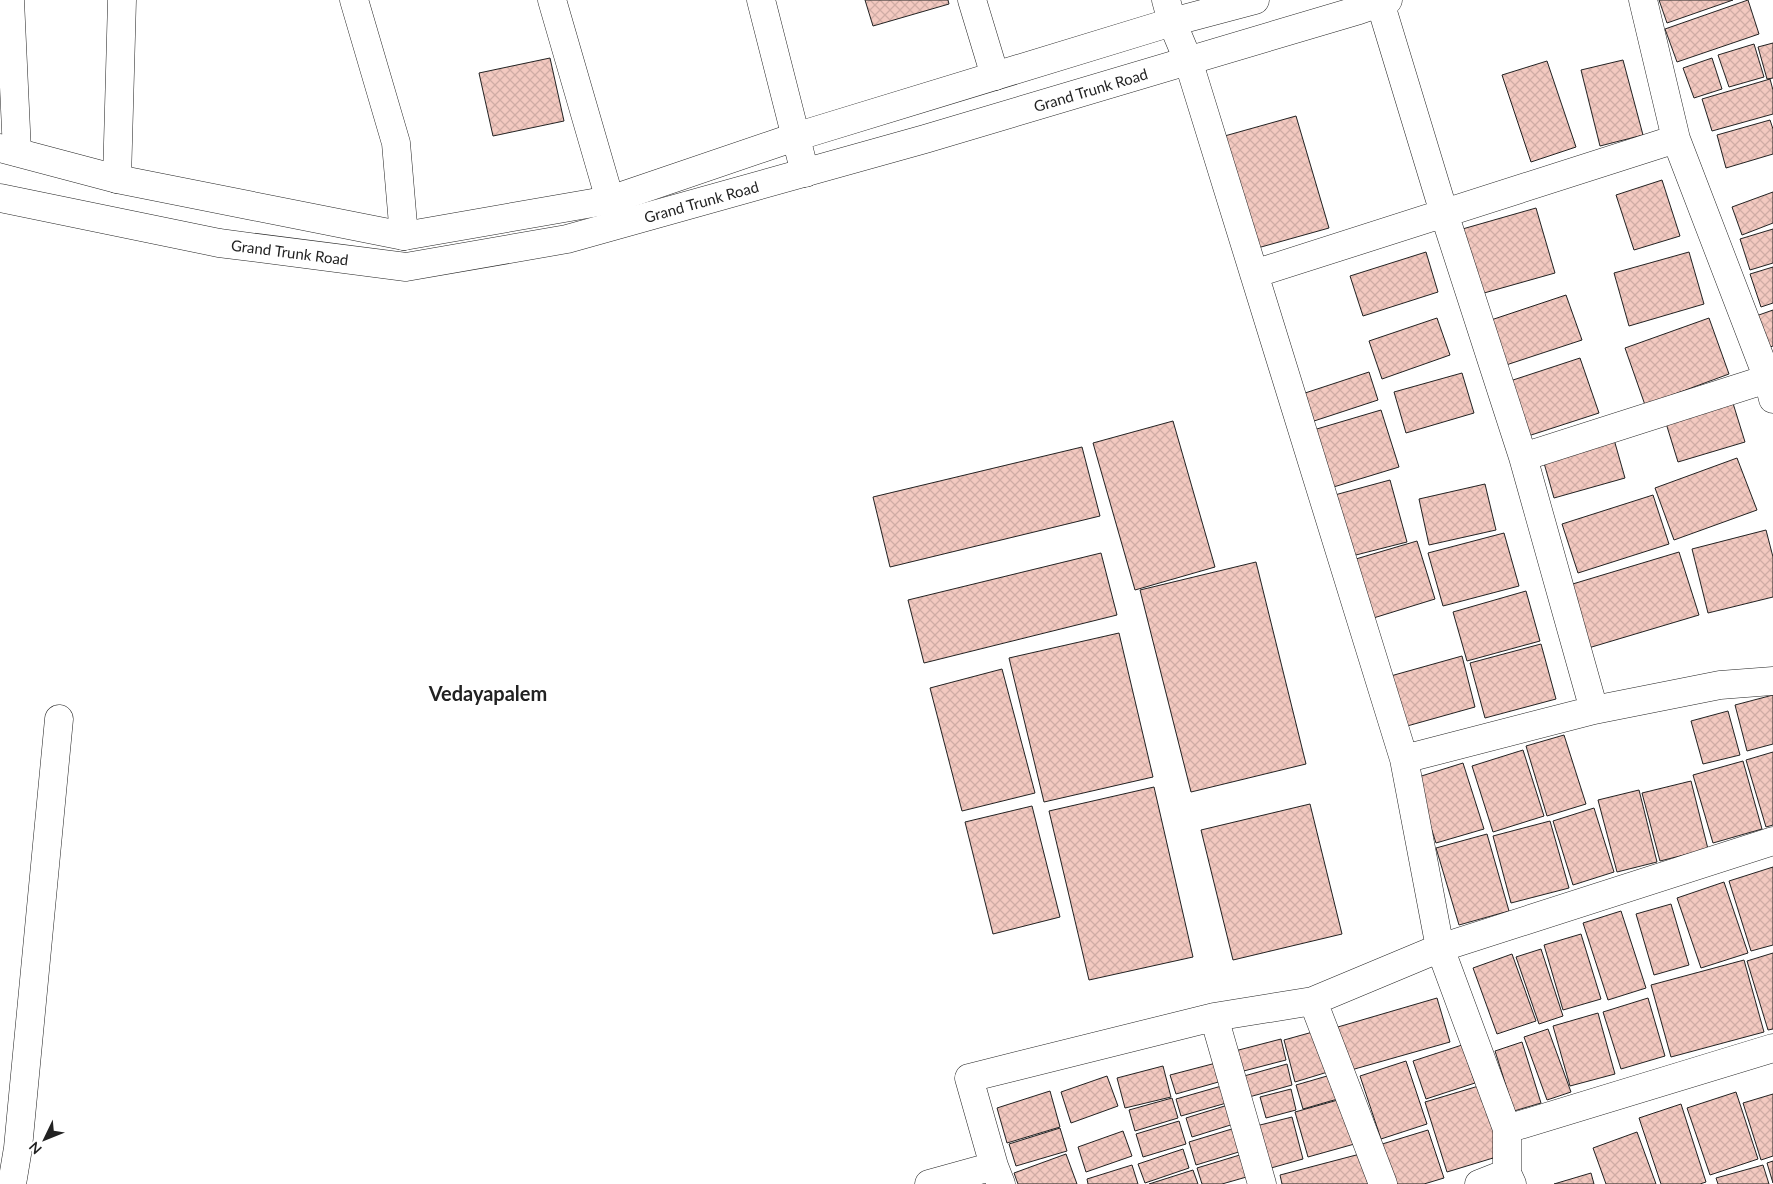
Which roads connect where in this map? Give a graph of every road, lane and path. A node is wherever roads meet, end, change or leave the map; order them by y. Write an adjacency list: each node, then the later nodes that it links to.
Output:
1 (10, 0): 15 (street)
2 (122, 0): 17 (street)
3 (354, 0): 21 (street)
4 (552, 0): 19 (street)
5 (761, 0): 13 (street)
6 (972, 0): 12 (street)
7 (1254, 0): 10 (street)
8 (1643, 0): 14 (street)
9 (1384, 1): 11 (street, Grand Trunk Road); 20 (street)
10 (1169, 11): 11 (street); 12 (street)
11 (1188, 60): 16 (street, Grand Trunk Road); 22 (street)
12 (995, 76): 13 (street)
13 (795, 137): 16 (street); 19 (street)
14 (1676, 139): 20 (street); 23 (street)
15 (9, 150): 17 (street)
16 (805, 173): 18 (street, Grand Trunk Road)
17 (117, 179): 21 (street)
18 (0, 198)
19 (610, 200): 21 (street)
20 (1444, 213): 22 (street); 24 (street)
21 (404, 236)
22 (1254, 274): 28 (street)
23 (1771, 385): 24 (street)
24 (1523, 457): 26 (street)
25 (1773, 681): 26 (street)
26 (1594, 710): 28 (street)
27 (59, 719): 37 (street)
28 (1404, 758): 30 (street)
29 (1773, 841): 30 (street)
30 (1440, 948): 31 (street); 34 (street)
31 (1313, 1001): 32 (street); 40 (street)
32 (1214, 1018): 35 (street); 39 (street)
33 (1773, 1048): 34 (street)
34 (1507, 1129): 36 (street)
35 (997, 1175): 38 (street)
36 (1509, 1179): 41 (street)
37 (12, 1184)
38 (929, 1184)
39 (1262, 1184)
40 (1383, 1184)
41 (1479, 1184)

